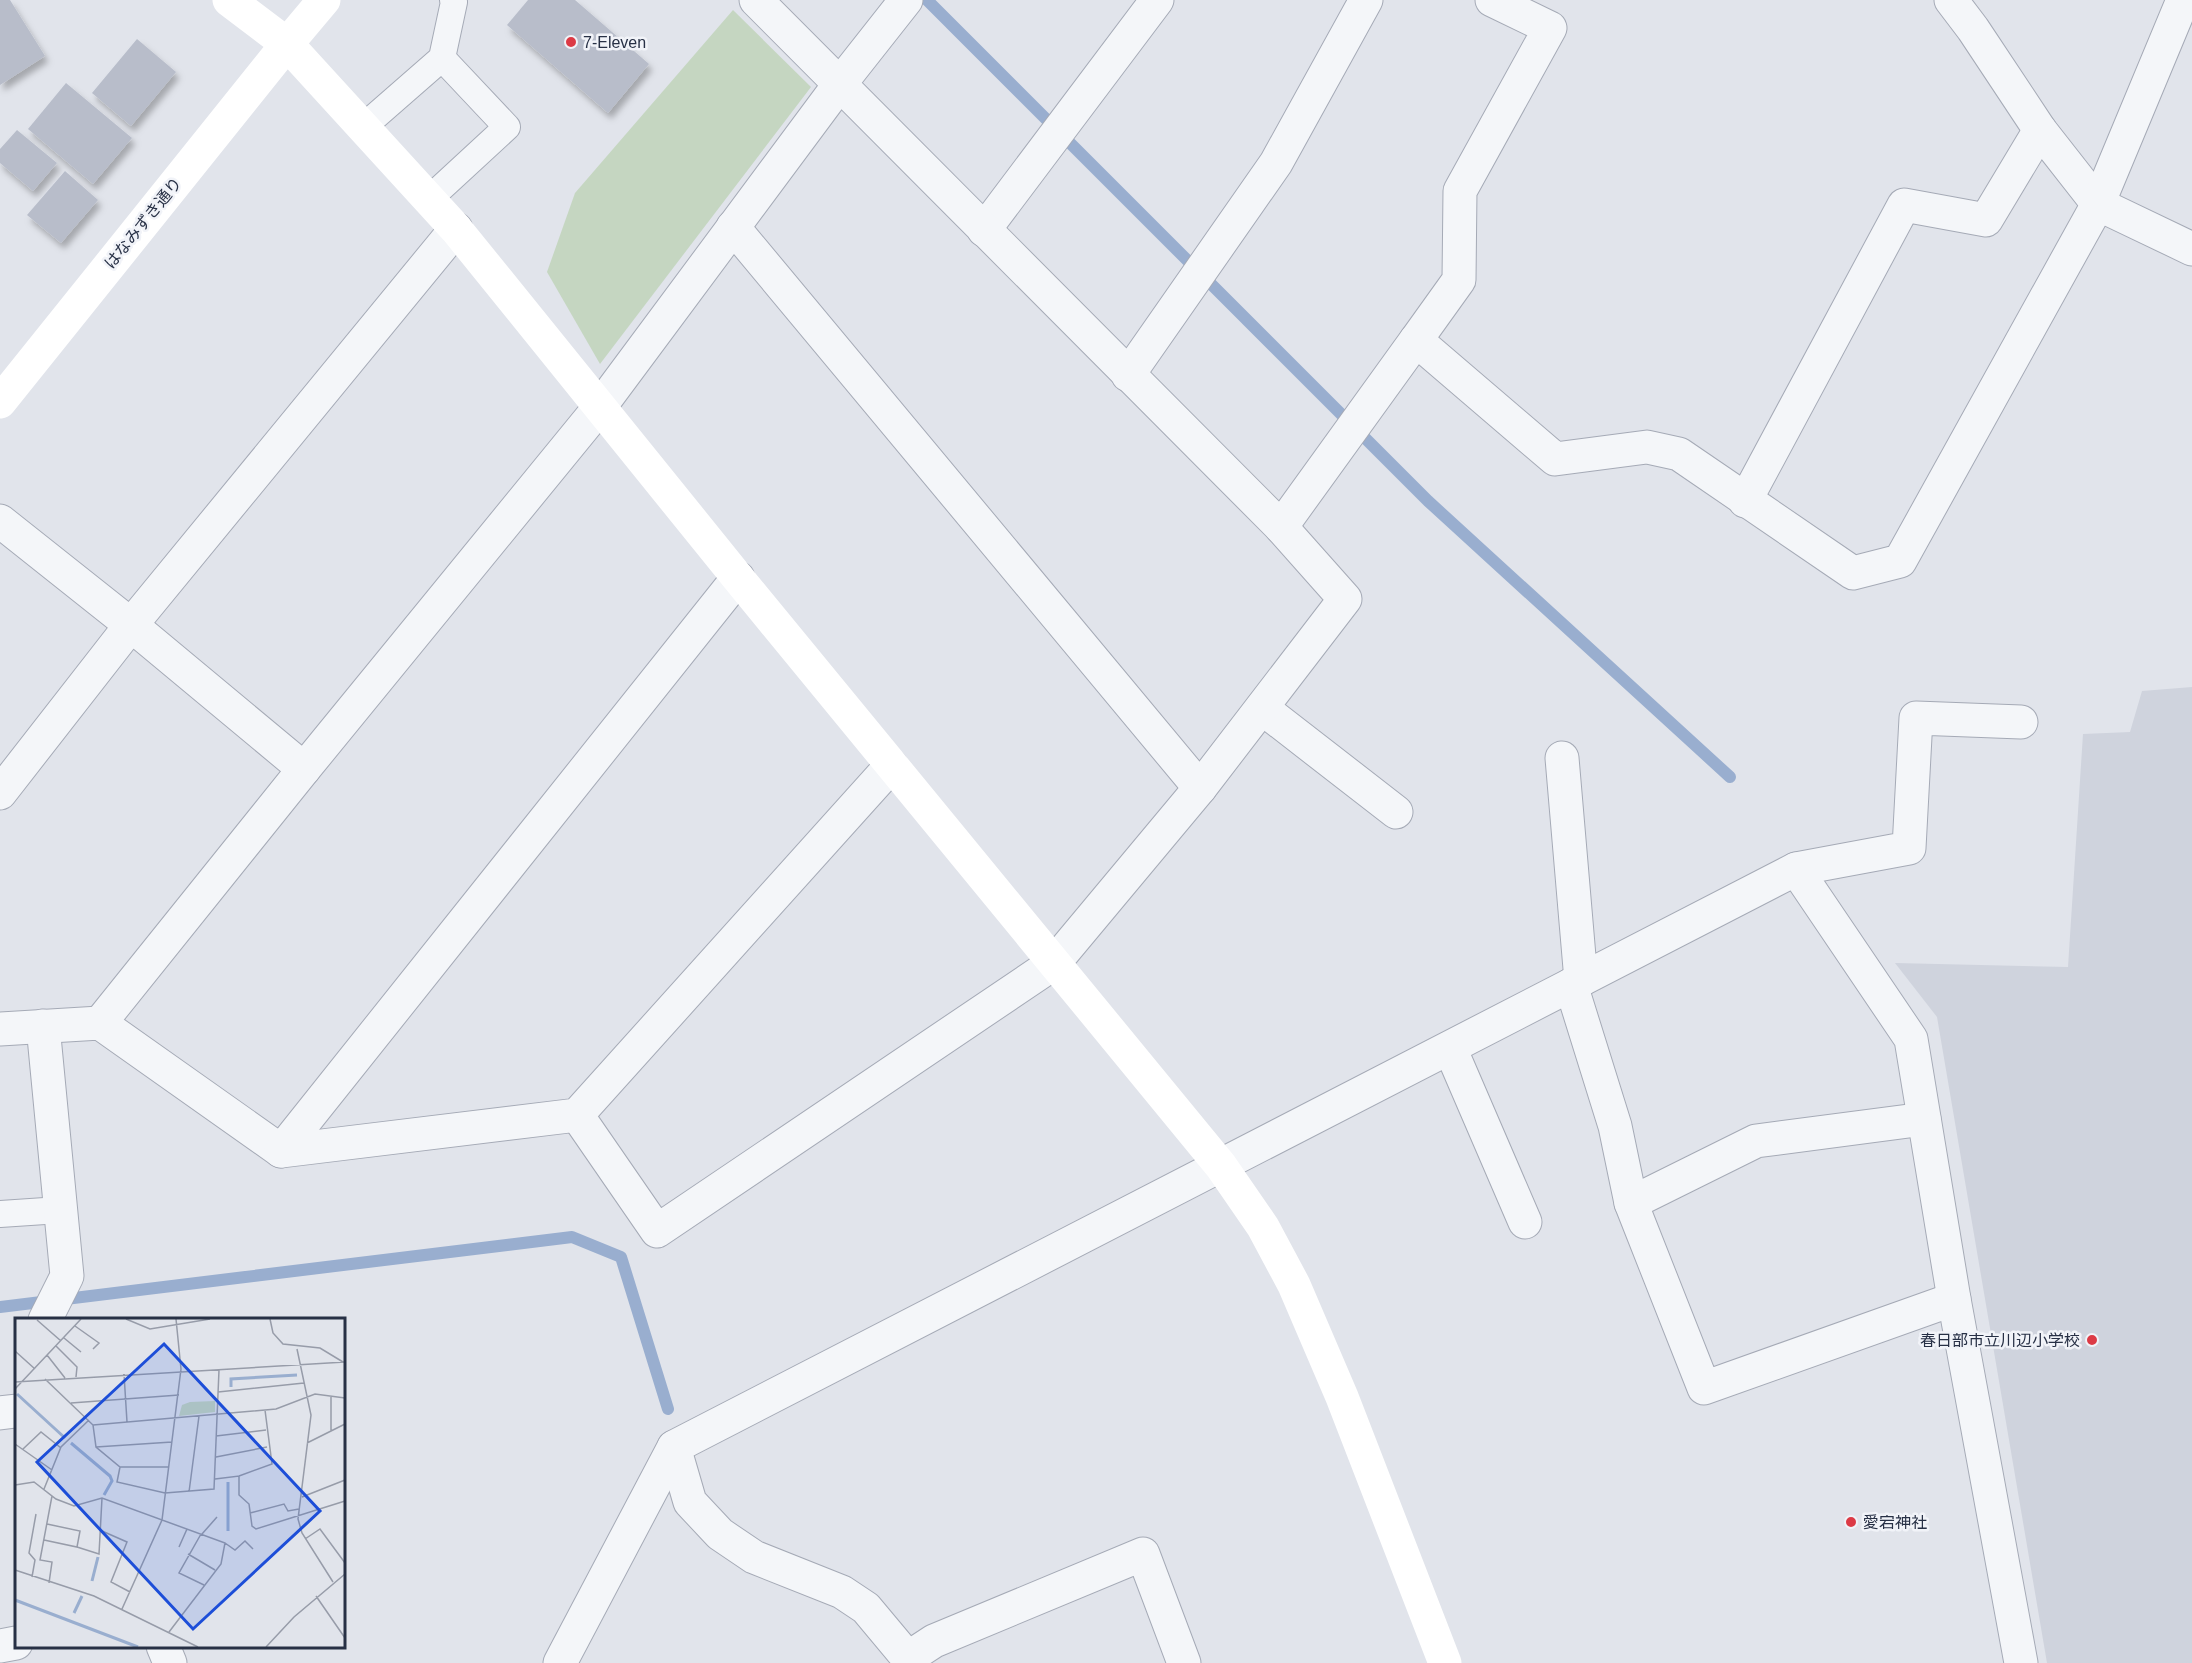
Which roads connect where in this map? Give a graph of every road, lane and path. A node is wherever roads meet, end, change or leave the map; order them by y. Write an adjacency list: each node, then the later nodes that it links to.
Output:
1 (229, 0): 12 (street)
2 (324, 0): 12 (street, はなみずき通り)
3 (453, 0): 13 (lane)
4 (756, 0): 14 (street)
5 (906, 0): 14 (street)
6 (1157, 0): 21 (street)
7 (1366, 0): 24 (street)
8 (1492, 0): 23 (street)
9 (1951, 0): 11 (street)
10 (2183, 0): 18 (street)
11 (1979, 15): 16 (street)
12 (287, 44): 15 (street); 25 (street, はなみずき通り)
13 (442, 58): 15 (lane); 17 (lane)
14 (839, 85): 19 (street); 21 (street)
15 (363, 127): 17 (street)
16 (2040, 130): 18 (street); 27 (street)
17 (429, 200): 20 (street)
18 (2098, 204): 22 (street); 27 (street)
19 (733, 227): 26 (street); 37 (street)
20 (456, 229): 26 (street); 31 (street)
21 (984, 230): 24 (street)
22 (2192, 249)
23 (1416, 340): 27 (street); 29 (street)
24 (1128, 375): 29 (street)
25 (0, 402)
26 (599, 408): 30 (street); 36 (street)
27 (1745, 501)
28 (0, 521): 31 (street)
29 (1281, 527): 32 (street)
30 (738, 578): 35 (street); 49 (street)
31 (131, 626): 36 (street); 38 (street)
32 (1262, 708): 37 (street); 39 (street)
33 (2021, 722): 40 (street)
34 (1562, 758): 42 (street)
35 (891, 766): 41 (street); 47 (street)
36 (304, 769): 43 (street)
37 (1200, 788): 41 (street)
38 (0, 793)
39 (1396, 812)
40 (1796, 869): 42 (street); 48 (street)
41 (1054, 963): 47 (street); 50 (street)
42 (1576, 983): 46 (street); 51 (street)
43 (100, 1023): 44 (street); 49 (street)
44 (43, 1026): 45 (street); 52 (street)
45 (0, 1029)
46 (1450, 1048): 50 (street); 54 (street)
47 (577, 1115): 49 (street)
48 (1924, 1119): 51 (street); 55 (street)
49 (281, 1151)
50 (1221, 1166): 59 (street); 67 (street)
51 (1630, 1203): 55 (street)
52 (60, 1210): 53 (lane); 56 (street)
53 (0, 1214)
54 (1525, 1222)
55 (1954, 1299): 68 (street)
56 (46, 1318)
57 (15, 1412): 58 (street)
58 (0, 1413)
59 (674, 1447): 63 (street); 65 (street)
60 (15, 1643): 61 (street)
61 (0, 1646)
62 (163, 1648): 64 (street)
63 (910, 1661): 66 (street)
64 (170, 1663)
65 (560, 1663)
66 (1184, 1663)
67 (1445, 1663)
68 (2021, 1663)

